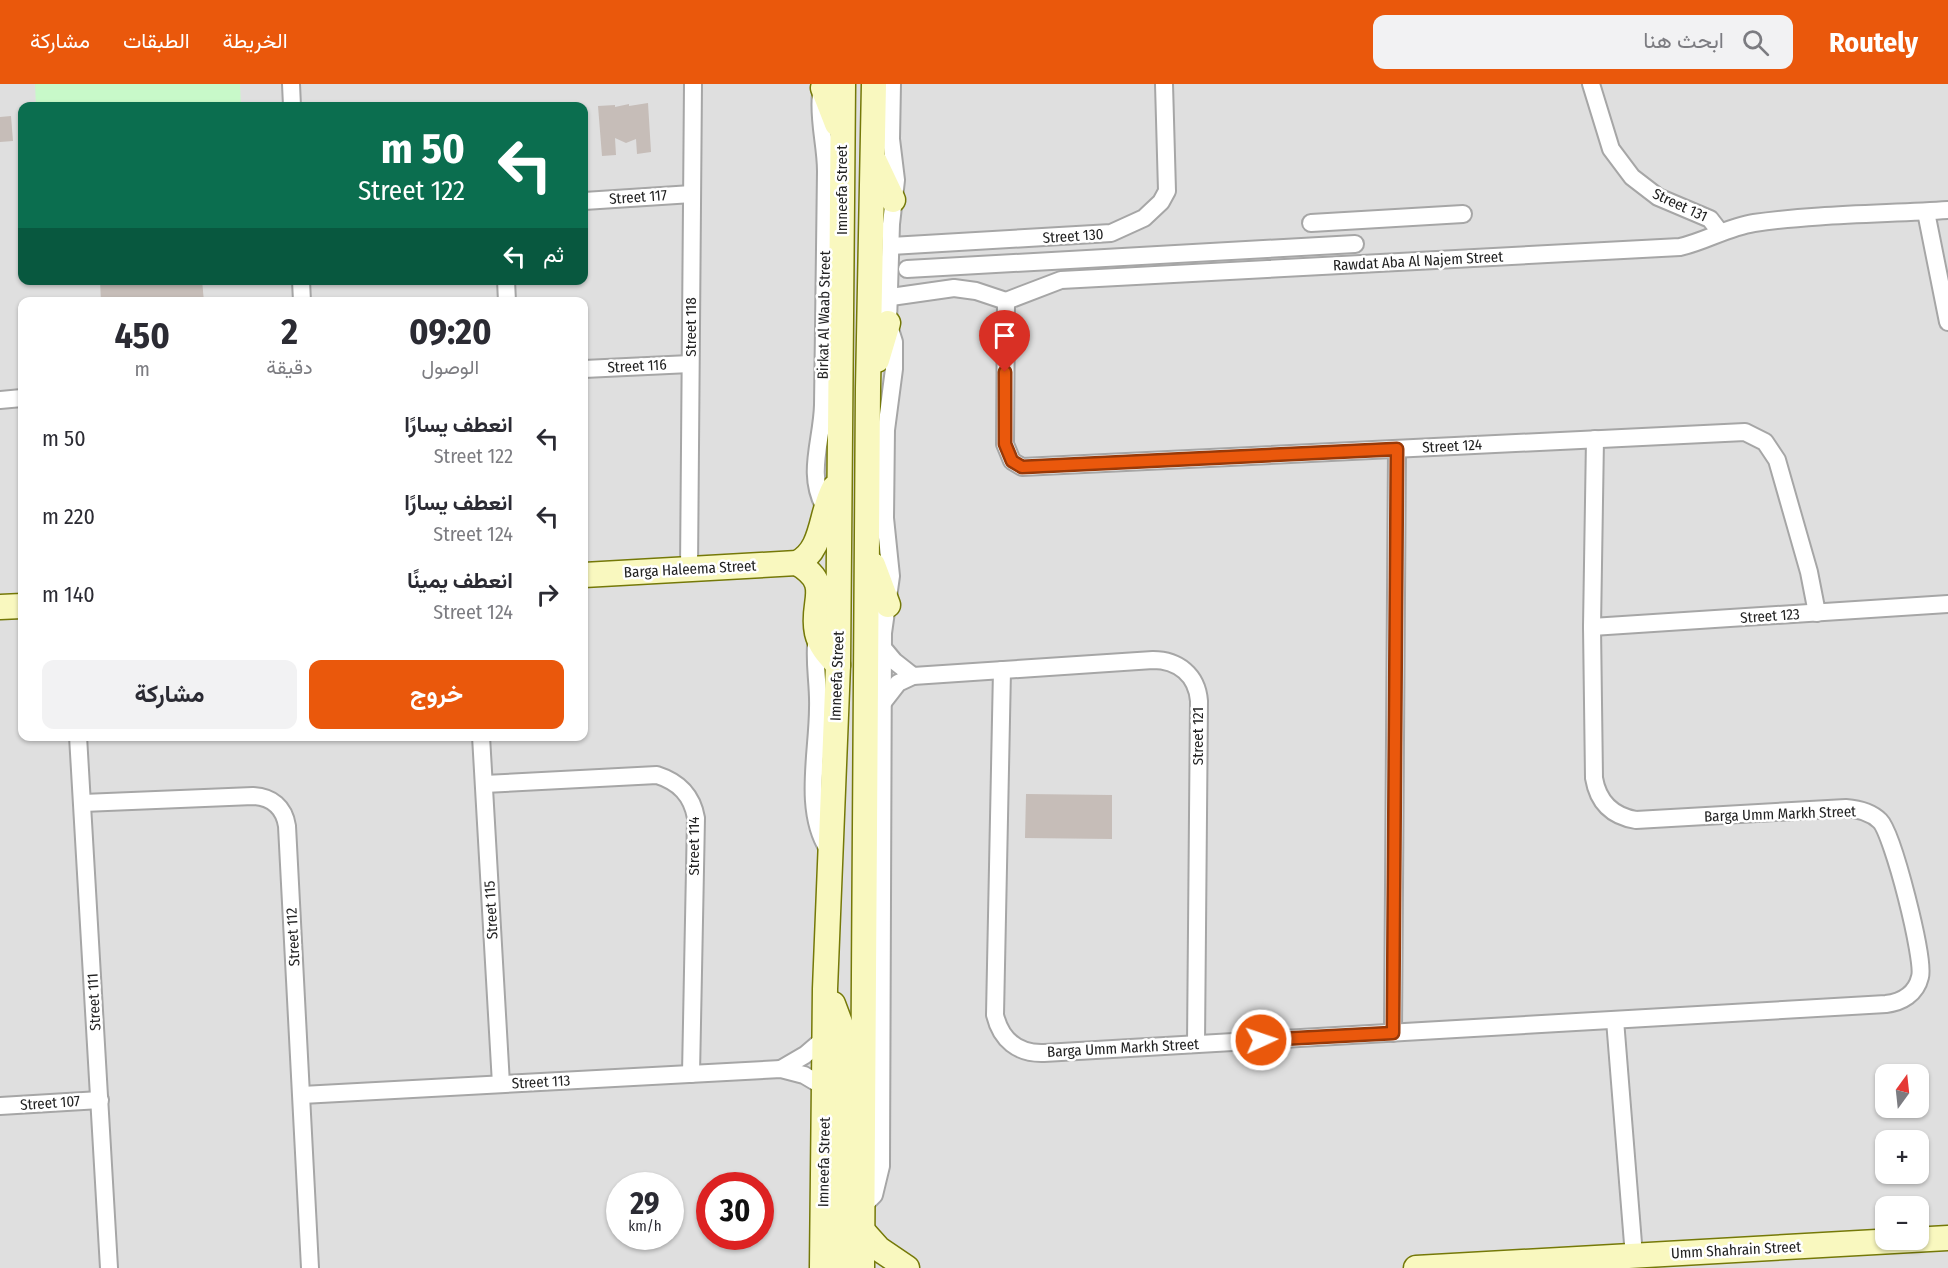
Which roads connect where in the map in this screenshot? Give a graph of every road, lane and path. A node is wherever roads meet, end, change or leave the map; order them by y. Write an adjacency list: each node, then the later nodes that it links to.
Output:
1 (291, 84): 8 (street)
2 (693, 84): 10 (street, Street 118)
3 (874, 84): 9 (street, Imneefa Street)
4 (892, 84): 11 (street)
5 (1164, 84): 20 (street, Street 130)
6 (1591, 84): 18 (street, Street 131)
7 (830, 85): 34 (street, Imneefa Street); 35 (street, Birkat Al Waab Street)
8 (292, 102)
9 (873, 158): 11 (street); 29 (street, Imneefa Street)
10 (692, 194): 12 (street, Street 117); 27 (street, Street 118)
11 (893, 200): 20 (street)
12 (588, 201)
13 (1948, 210): 14 (street, Rawdat Aba Al Najem Street)
14 (1926, 212): 18 (street, Rawdat Aba Al Najem Street); 25 (street)
15 (1463, 214): 16 (street)
16 (1352, 220): 17 (street); 19 (street)
17 (1311, 223)
18 (1720, 232): 21 (street, Rawdat Aba Al Najem Street)
19 (1355, 244): 21 (street); 22 (street)
20 (891, 246): 23 (street)
21 (1362, 264): 24 (street, Rawdat Aba Al Najem Street)
22 (907, 269)
23 (891, 297): 24 (street); 26 (street)
24 (1006, 302): 33 (street, Street 124)
25 (1948, 322)
26 (888, 323): 29 (street); 43 (street)
27 (690, 363): 28 (street, Street 116); 39 (street, Street 118)
28 (588, 369)
29 (868, 388): 37 (street, Imneefa Street)
30 (18, 398): 31 (street)
31 (0, 400)
32 (1594, 439): 33 (street, Street 124); 46 (street, Street 124); 47 (street, Barga Umm Markh Street)
33 (1397, 449): 61 (street)
34 (839, 480): 35 (street); 50 (street, Imneefa Street)
35 (825, 508): 36 (street)
36 (819, 536): 38 (street); 41 (street)
37 (867, 550): 43 (street); 53 (street, Imneefa Street)
38 (797, 563): 39 (street, Barga Haleema Street); 41 (street)
39 (689, 569): 40 (street, Barga Haleema Street)
40 (588, 575)
41 (819, 587): 48 (street)
42 (1948, 604): 46 (street, Street 123)
43 (888, 605): 49 (street)
44 (18, 606): 45 (street)
45 (0, 607)
46 (1817, 613): 47 (street, Street 123)
47 (1592, 627): 60 (street, Barga Umm Markh Street)
48 (818, 634): 50 (street); 58 (street)
49 (884, 649): 52 (street); 53 (street)
50 (838, 665): 58 (street, Imneefa Street)
51 (1002, 670): 52 (street, Street 121); 63 (street, Street 121); 63 (street, Barga Umm Markh Street)
52 (913, 676): 53 (street)
53 (878, 715): 71 (street, Imneefa Street)
54 (78, 741): 57 (street, Street 111)
55 (481, 741): 56 (street, Street 115)
56 (483, 784): 65 (street, Street 114); 66 (street, Street 115)
57 (83, 804): 68 (street, Street 112); 69 (street, Street 111)
58 (830, 853): 59 (street, Imneefa Street)
59 (825, 989): 62 (street, Imneefa Street); 77 (street)
60 (1615, 1020): 61 (street, Barga Umm Markh Street); 73 (street)
61 (1393, 1033): 63 (street, Barga Umm Markh Street)
62 (826, 1037): 64 (street, Street 113); 67 (street, Imneefa Street)
63 (1196, 1044)
64 (780, 1069): 65 (street, Street 113); 67 (street, Street 113)
65 (691, 1074): 66 (street, Street 113)
66 (501, 1084): 68 (street, Street 113)
67 (826, 1088): 76 (street, Imneefa Street)
68 (302, 1095): 75 (street, Street 112)
69 (100, 1100): 70 (street, Street 107); 74 (street, Street 111)
70 (0, 1106)
71 (862, 1219): 78 (street, Imneefa Street); 79 (street)
72 (1948, 1238): 73 (street, Umm Shahrain Street)
73 (1634, 1256): 80 (street, Umm Shahrain Street)
74 (110, 1268)
75 (310, 1268)
76 (822, 1268)
77 (839, 1268)
78 (861, 1268)
79 (907, 1268)
80 (1416, 1268)

